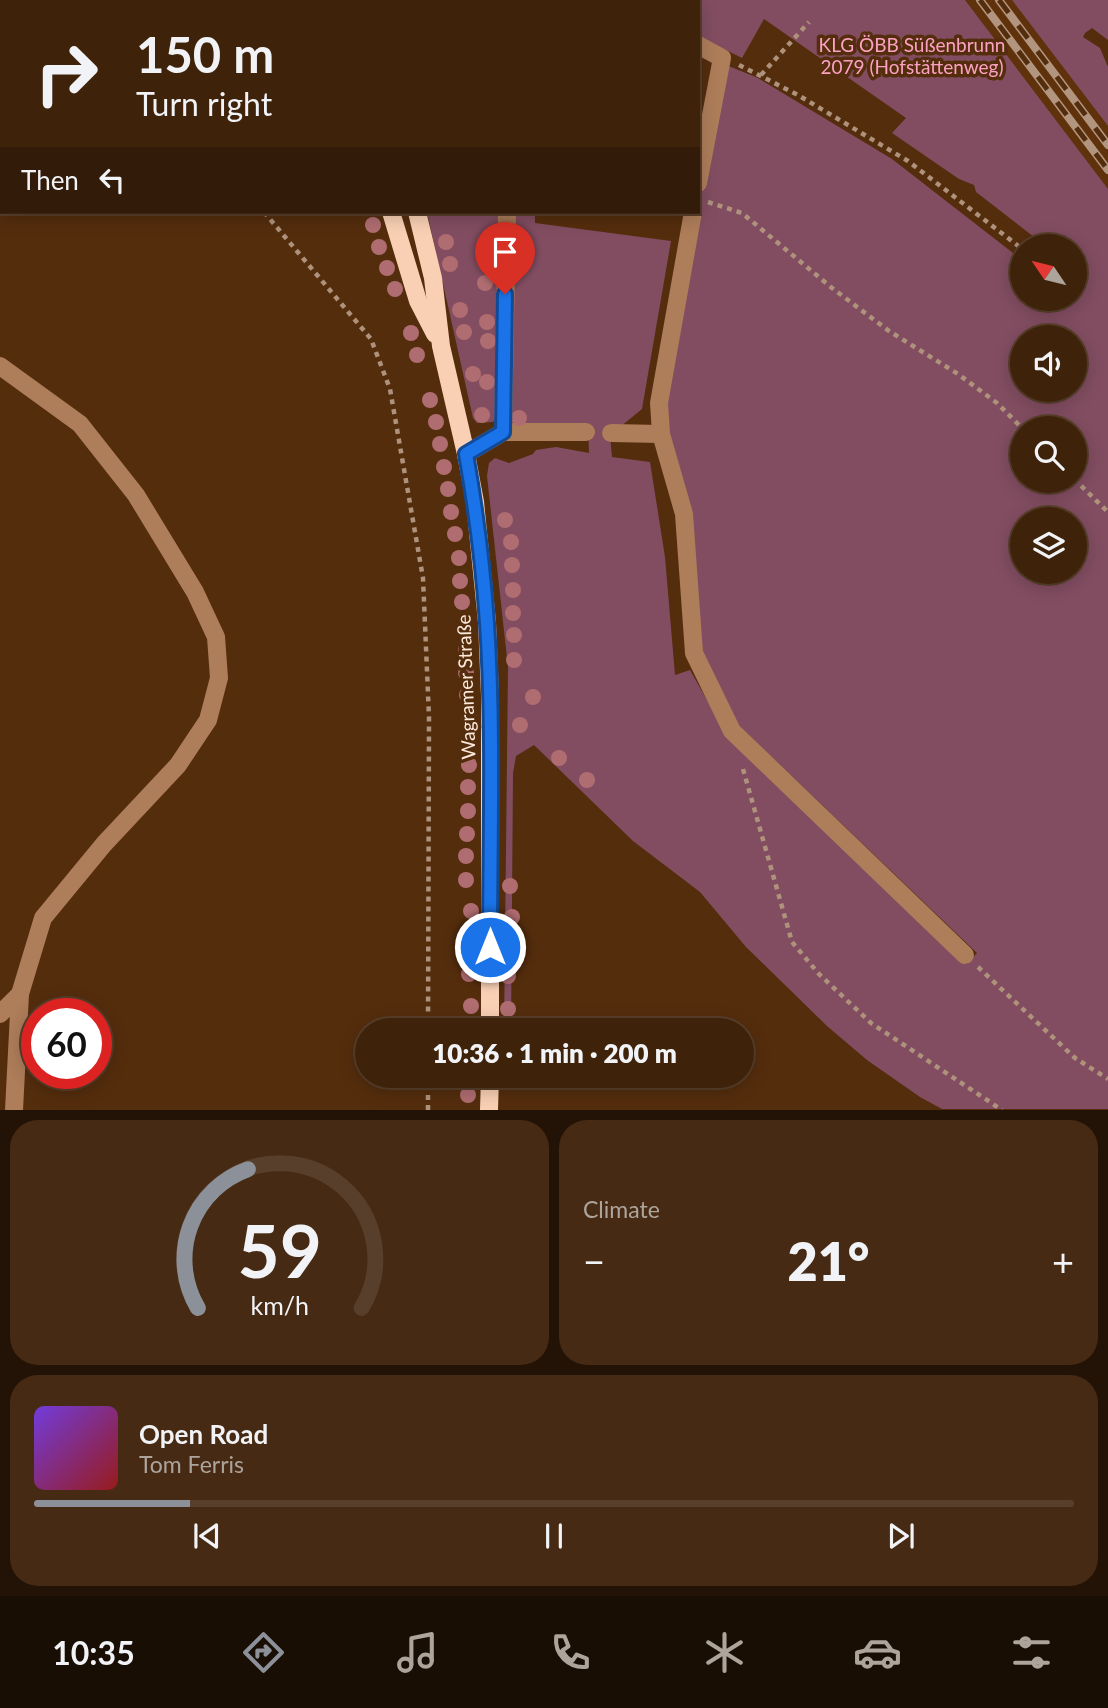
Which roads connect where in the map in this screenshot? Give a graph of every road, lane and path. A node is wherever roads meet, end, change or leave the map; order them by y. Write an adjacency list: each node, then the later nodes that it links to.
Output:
1 (809, 22): 4 (path)
2 (700, 46): 3 (lane)
3 (722, 58): 4 (path); 5 (lane)
4 (761, 75): 12 (path)
5 (700, 173)
6 (700, 201): 15 (path)
7 (266, 214): 27 (path)
8 (392, 214): 13 (main road, Wagramer Straße)
9 (417, 214): 13 (main road, Wagramer Straße)
10 (506, 214): 16 (lane)
11 (693, 214): 19 (lane)
12 (1010, 240)
13 (442, 346): 20 (main road, Wagramer Straße)
14 (0, 366): 25 (lane)
15 (1010, 416)
16 (503, 432): 17 (lane); 20 (lane)
17 (586, 432)
18 (611, 433): 19 (lane)
19 (661, 434): 23 (lane)
20 (466, 454): 28 (main road, Wagramer Straße)
21 (1087, 492): 22 (path)
22 (1108, 512)
23 (732, 731): 24 (lane); 35 (path)
24 (965, 955): 29 (path)
25 (20, 994): 26 (lane); 32 (lane)
26 (0, 1014)
27 (428, 1018)
28 (490, 1018)
29 (1108, 1079)
30 (428, 1088): 33 (path)
31 (490, 1088): 34 (main road)
32 (14, 1110)
33 (428, 1110)
34 (489, 1110)
35 (1002, 1110)

